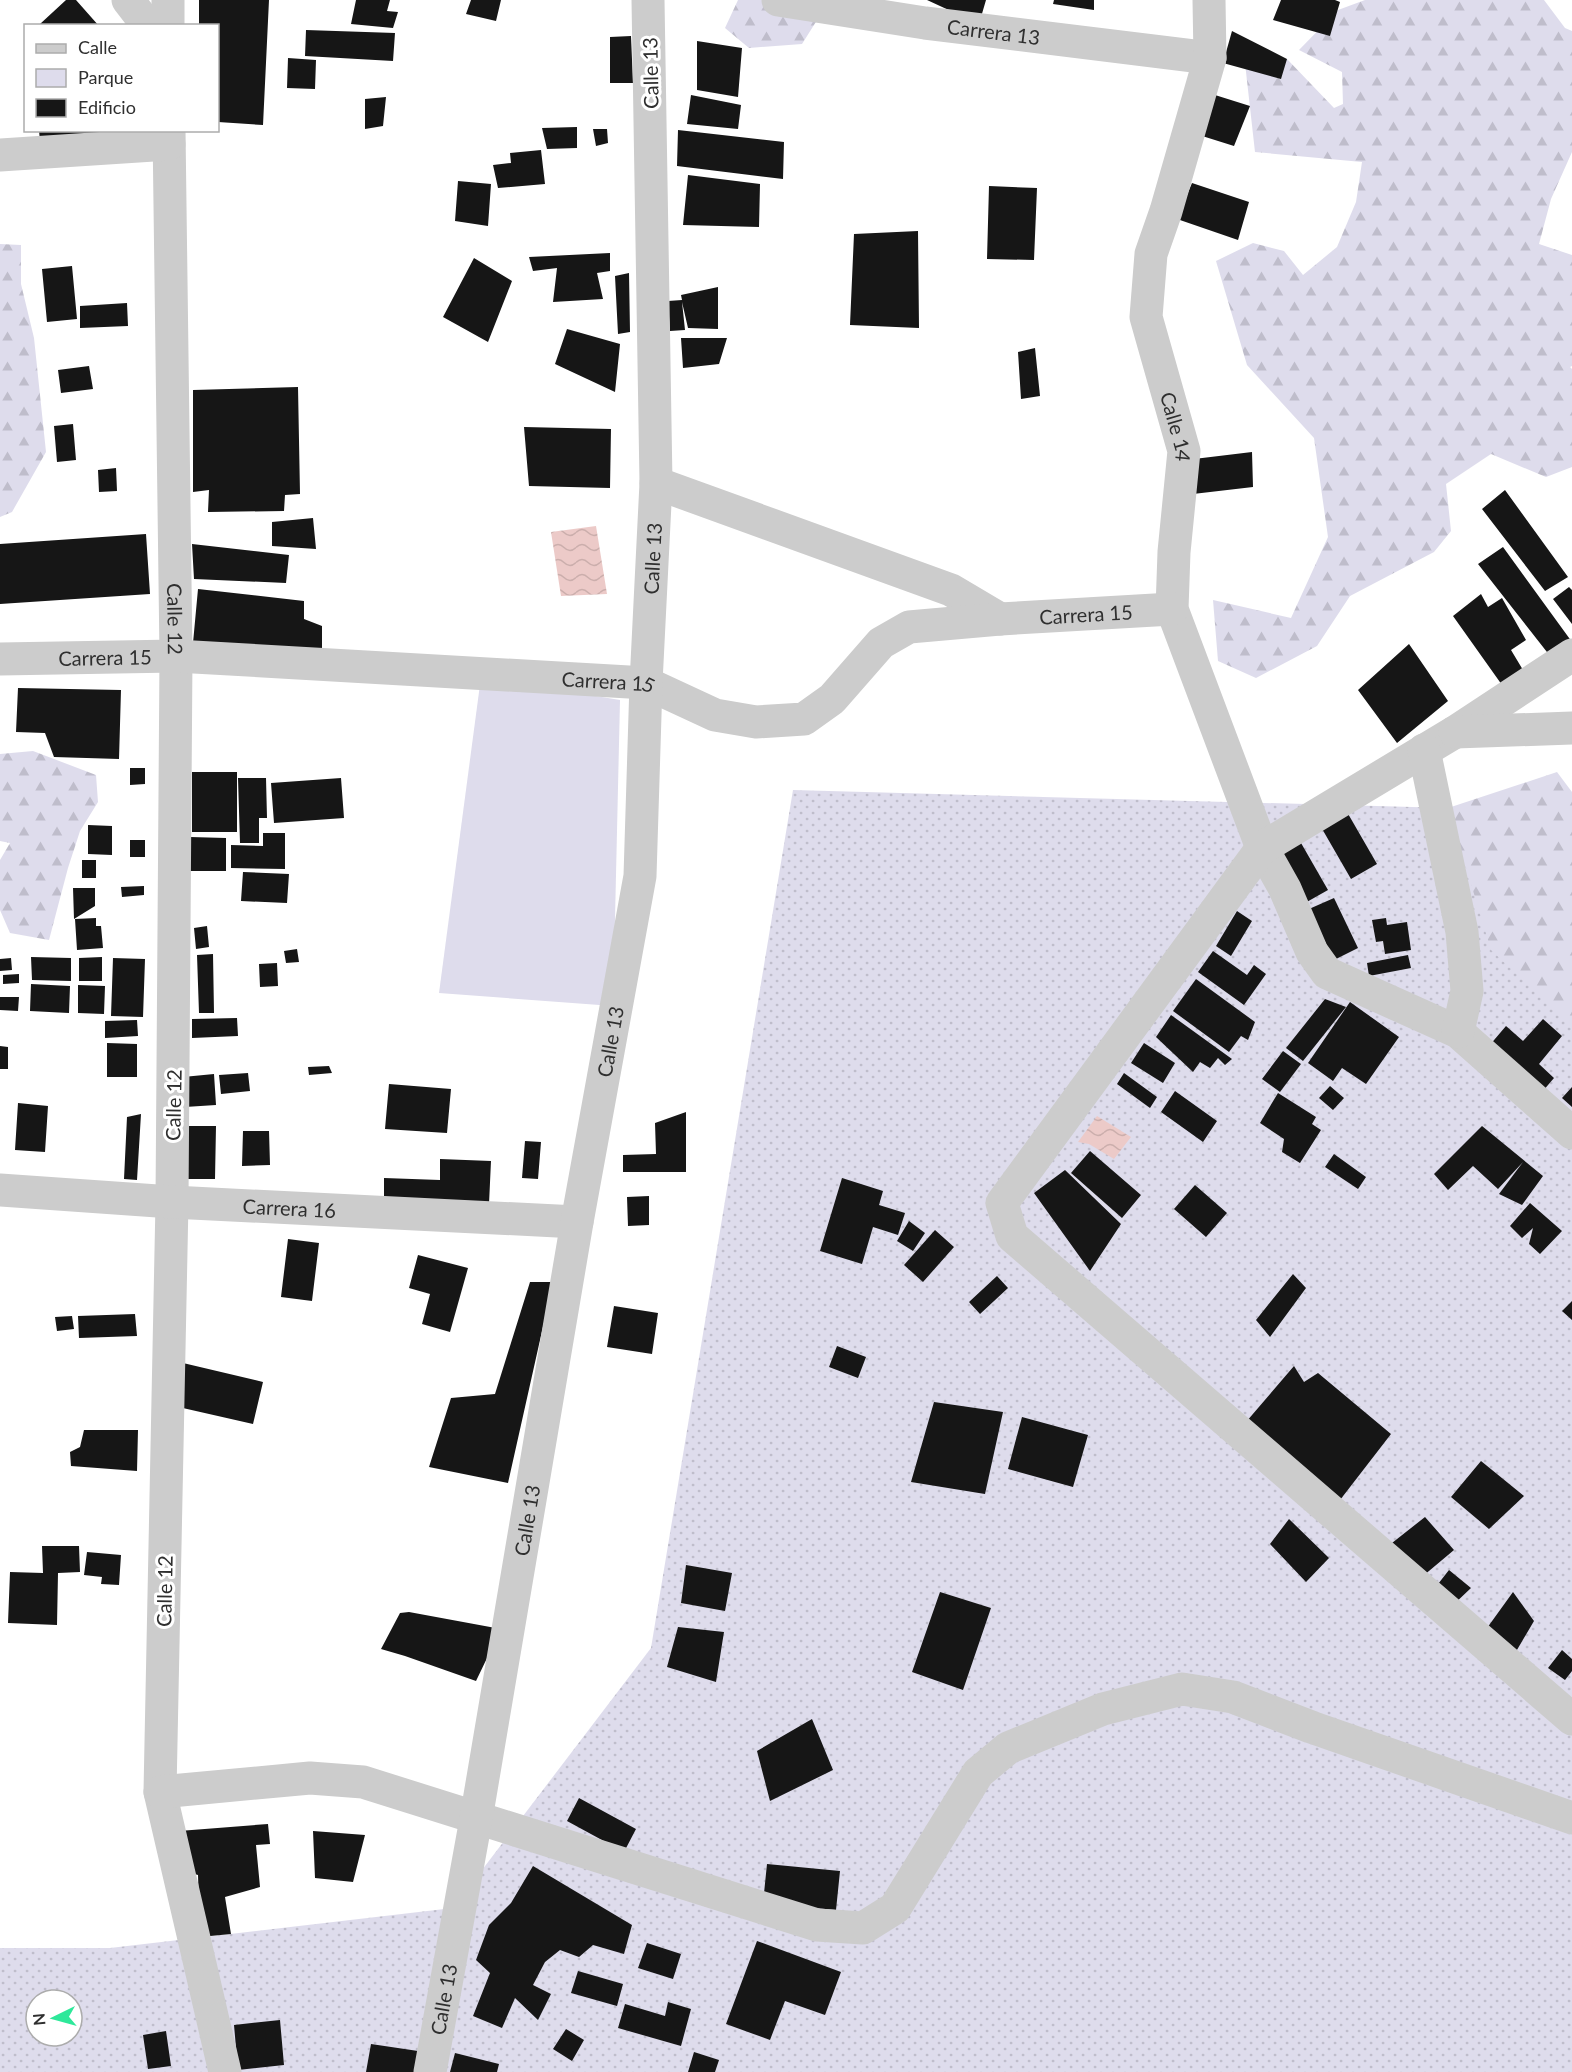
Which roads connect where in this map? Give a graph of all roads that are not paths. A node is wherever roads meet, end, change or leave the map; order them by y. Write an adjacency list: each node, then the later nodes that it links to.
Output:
1 (128, 0): 6 (street)
2 (168, 0): 7 (street)
3 (648, 0): 11 (street, Calle 13)
4 (778, 0): 8 (street, Carrera 13)
5 (1209, 0): 8 (street, Calle 14)
6 (146, 24)
7 (168, 24)
8 (1210, 58): 12 (street, Calle 14)
9 (169, 137): 10 (street); 14 (street, Calle 12)
10 (0, 155)
11 (656, 483): 13 (street); 17 (street, Calle 13)
12 (1172, 609): 13 (street, Carrera 15); 21 (street, Calle 14)
13 (1000, 619): 17 (street, Carrera 15)
14 (176, 656): 16 (street, Carrera 15); 17 (street, Carrera 15); 25 (street, Calle 12)
15 (1572, 656): 19 (street)
16 (0, 659)
17 (645, 683): 26 (street, Calle 13)
18 (1572, 728): 19 (street)
19 (1455, 732): 20 (street)
20 (1424, 750): 21 (street); 22 (street)
21 (1262, 848): 22 (street, Calle 14); 27 (street)
22 (1458, 1032): 23 (street, Calle 14)
23 (1572, 1134)
24 (0, 1190): 25 (street, Carrera 16)
25 (172, 1202): 26 (street, Carrera 16); 28 (street, Calle 12)
26 (577, 1222): 30 (street, Calle 13)
27 (1572, 1719)
28 (160, 1792): 30 (street); 31 (street, Calle 12)
29 (1572, 1818): 30 (street)
30 (476, 1819): 32 (street, Calle 13)
31 (225, 2072)
32 (430, 2072)

